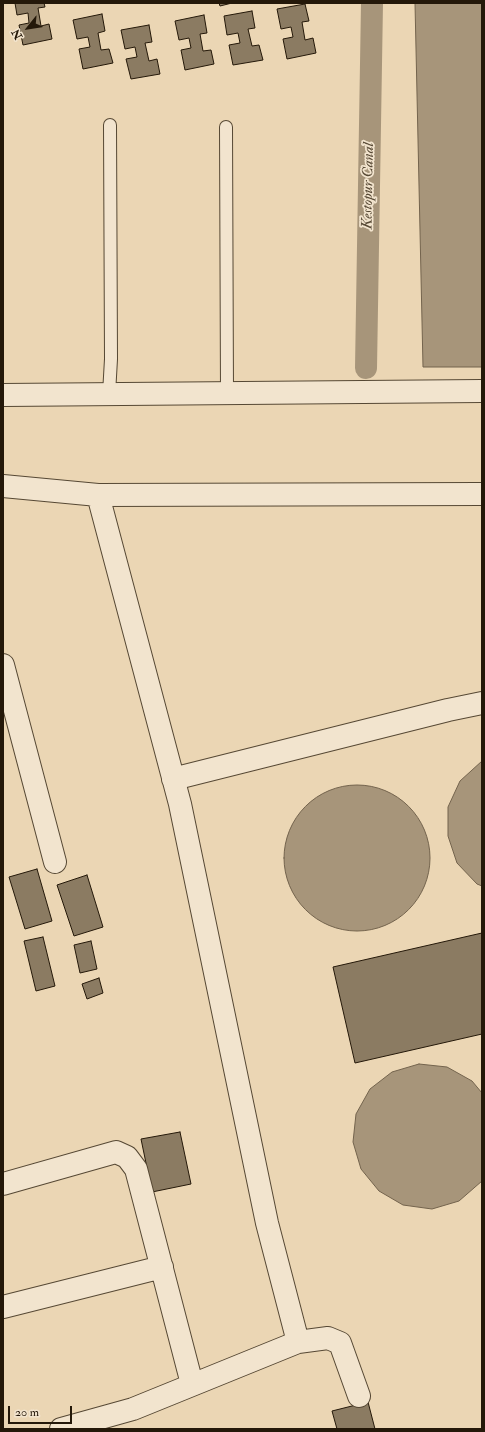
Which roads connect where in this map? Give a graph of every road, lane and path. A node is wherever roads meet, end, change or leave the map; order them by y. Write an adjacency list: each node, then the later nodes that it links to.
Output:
1 (110, 125): 3 (lane)
2 (226, 128): 4 (lane)
3 (110, 387): 4 (street); 6 (street)
4 (227, 387): 5 (street)
5 (482, 391)
6 (3, 395)
7 (3, 486): 9 (street)
8 (482, 494): 9 (street)
9 (98, 495): 12 (street)
10 (3, 665): 13 (street)
11 (482, 703): 12 (street)
12 (173, 778): 17 (street)
13 (55, 862)
14 (3, 1184): 15 (street)
15 (162, 1267): 16 (street); 18 (street)
16 (3, 1307)
17 (298, 1342): 18 (street); 19 (street)
18 (192, 1384): 20 (street)
19 (359, 1396)
20 (61, 1429)

